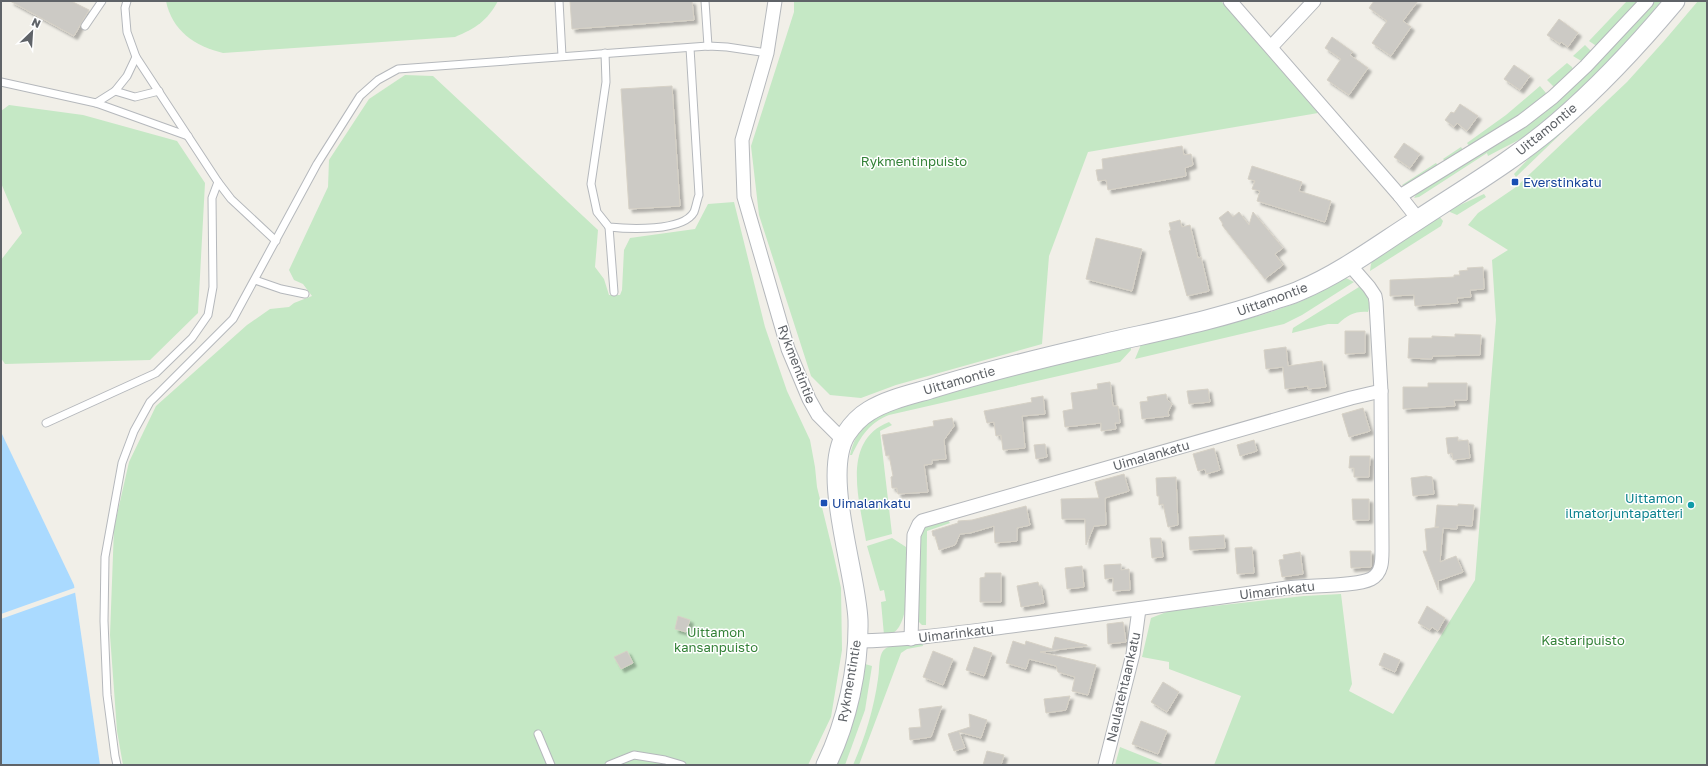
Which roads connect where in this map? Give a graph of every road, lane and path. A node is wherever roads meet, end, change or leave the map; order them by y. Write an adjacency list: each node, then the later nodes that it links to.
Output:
1 (102, 1): 10 (lane)
2 (127, 1): 17 (lane)
3 (559, 1): 16 (lane)
4 (705, 1): 11 (lane)
5 (775, 1): 15 (street, Rykmentintie)
6 (1230, 1): 12 (street)
7 (1314, 1): 12 (street)
8 (1648, 1): 24 (street)
9 (1675, 1): 25 (street, Uittamontie)
10 (85, 26)
11 (708, 46): 13 (lane); 15 (lane)
12 (1271, 46): 24 (street)
13 (690, 48): 14 (lane); 26 (lane)
14 (605, 53): 16 (lane); 26 (lane)
15 (767, 53): 34 (street, Rykmentintie)
16 (562, 56): 27 (lane)
17 (136, 57): 19 (lane); 20 (lane)
18 (1, 82): 21 (lane)
19 (115, 91): 20 (lane); 21 (lane)
20 (159, 91): 22 (lane)
21 (96, 103): 22 (lane)
22 (188, 136): 23 (lane)
23 (218, 182): 27 (lane); 33 (lane)
24 (1400, 196): 25 (street)
25 (1418, 219): 28 (street, Uittamontie)
26 (608, 227): 30 (lane)
27 (276, 241): 29 (lane)
28 (1349, 264): 32 (street, Uimarinkatu); 34 (street, Uittamontie)
29 (255, 280): 31 (lane); 39 (lane)
30 (614, 292)
31 (305, 294)
32 (1381, 391): 35 (street, Uimarinkatu); 36 (street, Uimalankatu)
33 (46, 423)
34 (843, 440): 37 (street, Rykmentintie)
35 (1139, 609): 36 (street, Uimarinkatu); 44 (street, Naulatehtaankatu)
36 (910, 638): 37 (street, Uimarinkatu)
37 (857, 641): 43 (street, Rykmentintie)
38 (538, 734): 40 (lane)
39 (117, 765)
40 (552, 765)
41 (609, 765): 42 (lane)
42 (682, 765)
43 (826, 765)
44 (1105, 765)

